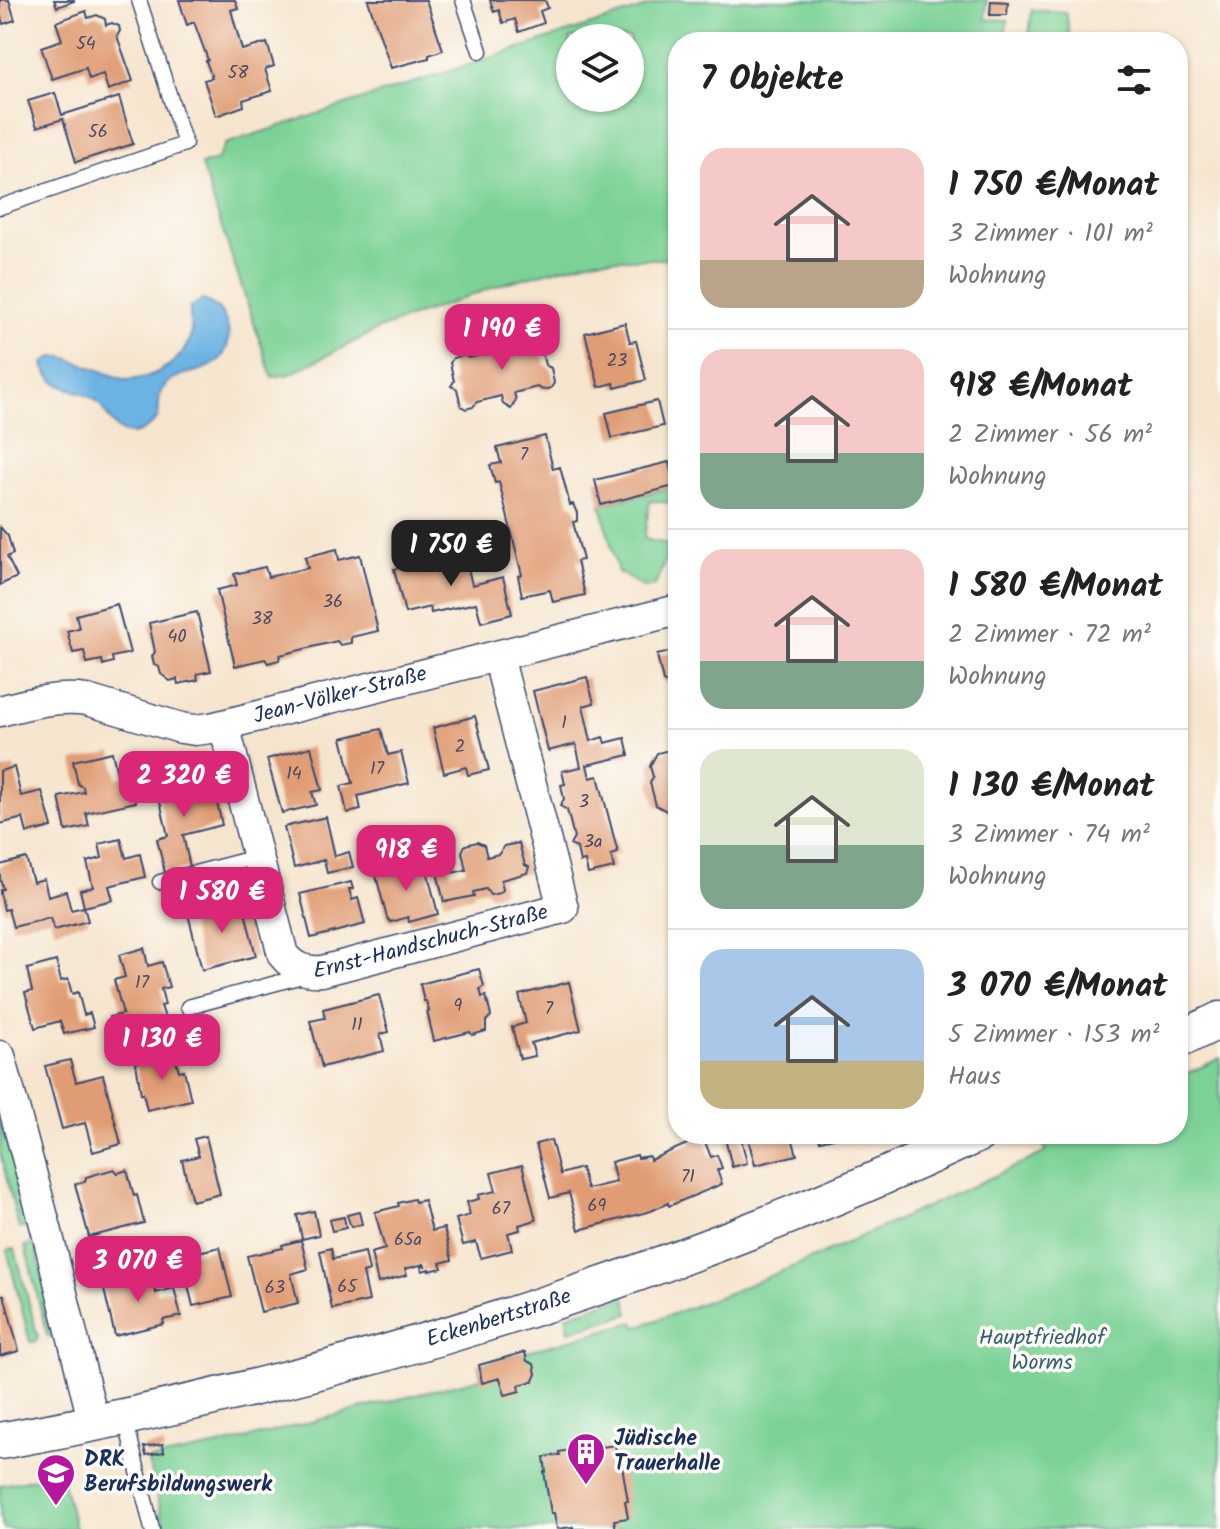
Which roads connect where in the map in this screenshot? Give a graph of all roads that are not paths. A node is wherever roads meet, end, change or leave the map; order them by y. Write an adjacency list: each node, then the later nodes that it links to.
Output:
1 (139, 0): 4 (lane)
2 (463, 0): 3 (lane)
3 (480, 51)
4 (0, 207)
5 (668, 613): 6 (street, Jean-Völker-Straße)
6 (498, 656): 8 (street, Jean-Völker-Straße); 11 (street, Ernst-Handschuch-Straße)
7 (0, 711): 8 (street, Jean-Völker-Straße)
8 (224, 725): 9 (street, Ernst-Handschuch-Straße)
9 (257, 857): 10 (lane); 11 (street, Ernst-Handschuch-Straße)
10 (160, 882)
11 (322, 971): 12 (lane)
12 (188, 1007)
13 (1220, 1020): 14 (street)
14 (1188, 1035)
15 (0, 1056): 17 (street)
16 (956, 1144): 17 (street, Eckenbertstraße)
17 (110, 1421): 18 (street, Eckenbertstraße); 19 (lane)
18 (0, 1441)
19 (152, 1529)

